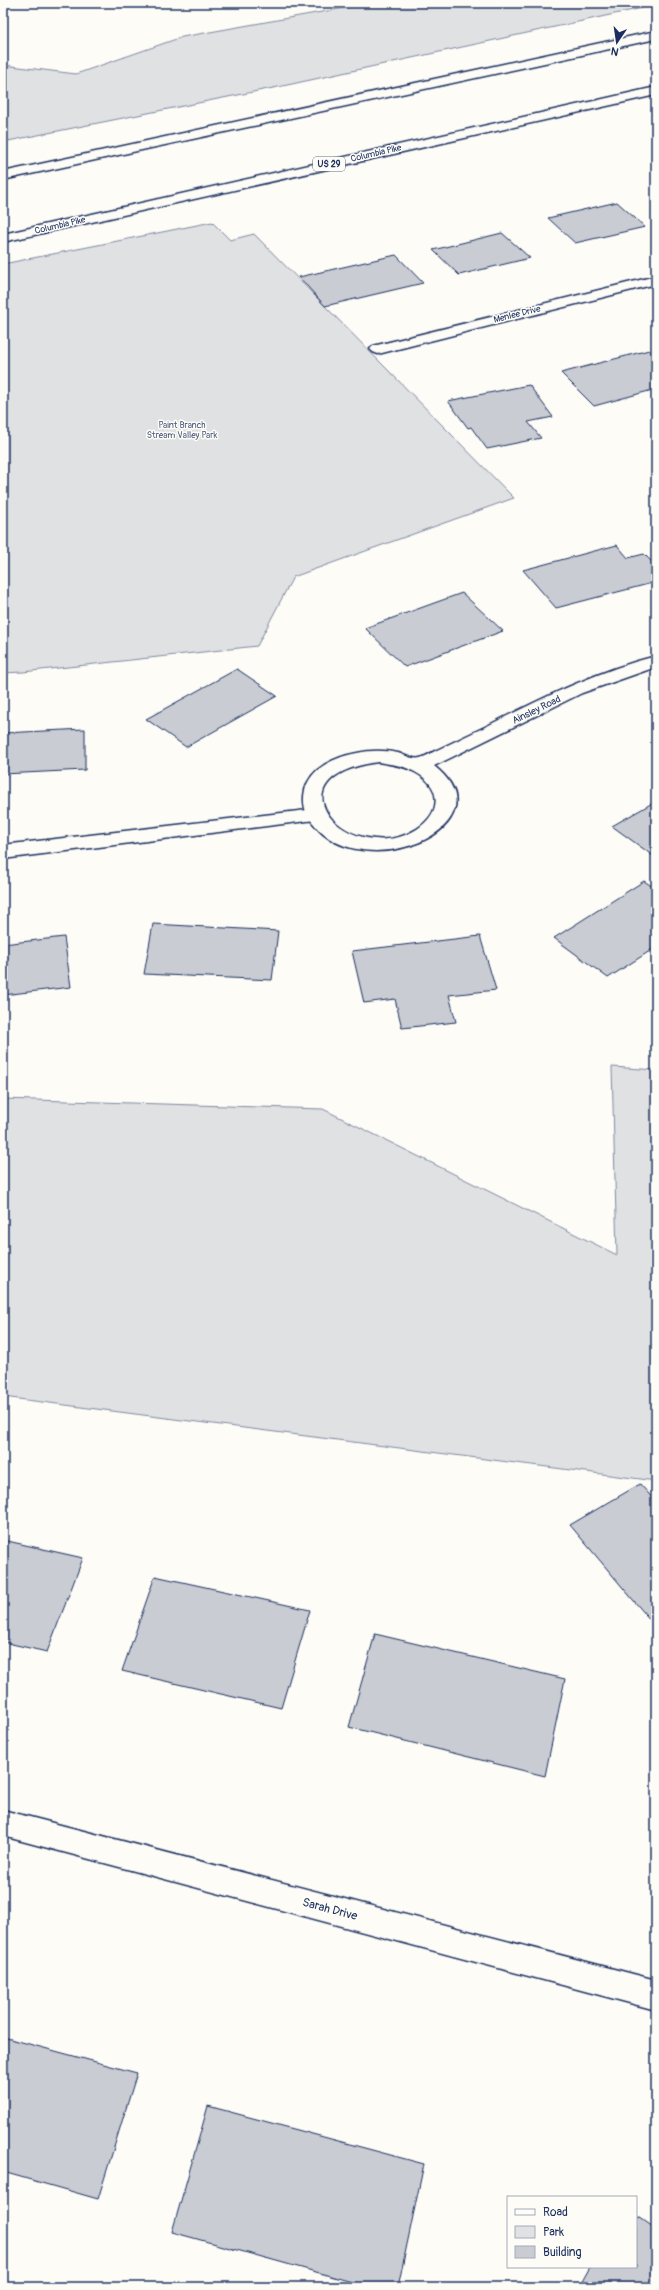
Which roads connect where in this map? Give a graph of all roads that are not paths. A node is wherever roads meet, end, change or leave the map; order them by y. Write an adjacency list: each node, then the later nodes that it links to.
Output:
1 (656, 35): 3 (main road)
2 (656, 91): 4 (main road, Columbia Pike / US 29)
3 (3, 176)
4 (3, 238)
5 (656, 280): 6 (main road, Menlee Drive)
6 (378, 349)
7 (656, 661): 8 (main road, Ainsley Road)
8 (420, 766): 9 (main road); 9 (main road)
9 (316, 814): 10 (main road)
10 (3, 852)
11 (3, 1824): 12 (main road, Sarah Drive)
12 (656, 1995)

